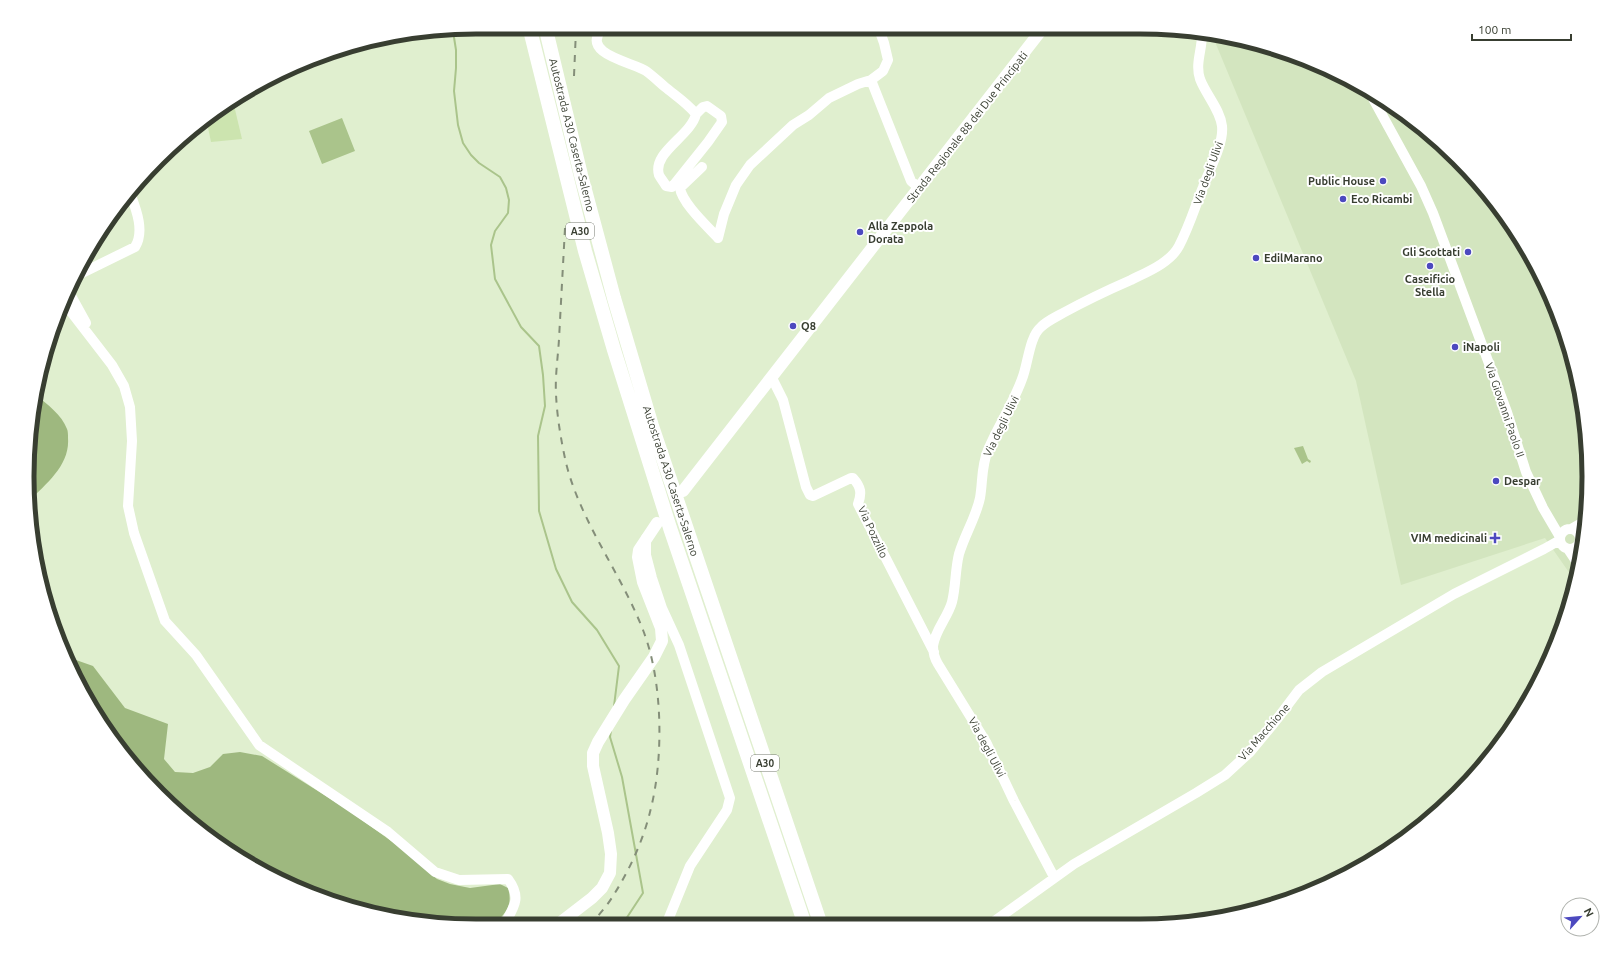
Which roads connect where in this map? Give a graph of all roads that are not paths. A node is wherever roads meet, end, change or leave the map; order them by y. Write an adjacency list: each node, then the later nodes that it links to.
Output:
1 (531, 34): 18 (highway, Autostrada A30 Caserta-Salerno / A30)
2 (547, 34): 18 (highway, Autostrada A30 Caserta-Salerno / A30)
3 (598, 34): 9 (street)
4 (881, 34): 7 (street)
5 (1038, 34): 11 (main road, Strada Regionale 88 dei Due Principati)
6 (1201, 39): 29 (street, Via degli Ulivi)
7 (871, 80): 10 (street); 11 (street)
8 (1375, 102): 20 (street, Via Giovanni Paolo II)
9 (696, 114): 9 (street)
10 (702, 167)
11 (919, 188): 17 (main road, Strada Regionale 88 dei Due Principati)
12 (132, 199): 13 (street)
13 (85, 272)
14 (72, 298): 16 (street)
15 (68, 308): 16 (street)
16 (87, 332): 31 (street)
17 (772, 378): 19 (main road, Strada Regionale 88 dei Due Principati); 29 (street, Via Pozzillo)
18 (645, 428): 34 (highway, Autostrada A30 Caserta-Salerno / A30); 35 (highway, Autostrada A30 Caserta-Salerno / A30)
19 (683, 491)
20 (1543, 508): 23 (street); 26 (street)
21 (657, 523): 25 (main road)
22 (1579, 524): 23 (street)
23 (1569, 529): 24 (street); 26 (street)
24 (1578, 534)
25 (646, 538): 32 (main road); 33 (street)
26 (1563, 543): 27 (street); 28 (street); 30 (street, Via Macchione)
27 (1576, 546)
28 (1574, 558)
29 (934, 652): 30 (street, Via degli Ulivi)
30 (1054, 877): 36 (street, Via Macchione)
31 (508, 919)
32 (565, 919)
33 (668, 919)
34 (803, 919)
35 (819, 919)
36 (997, 919)

